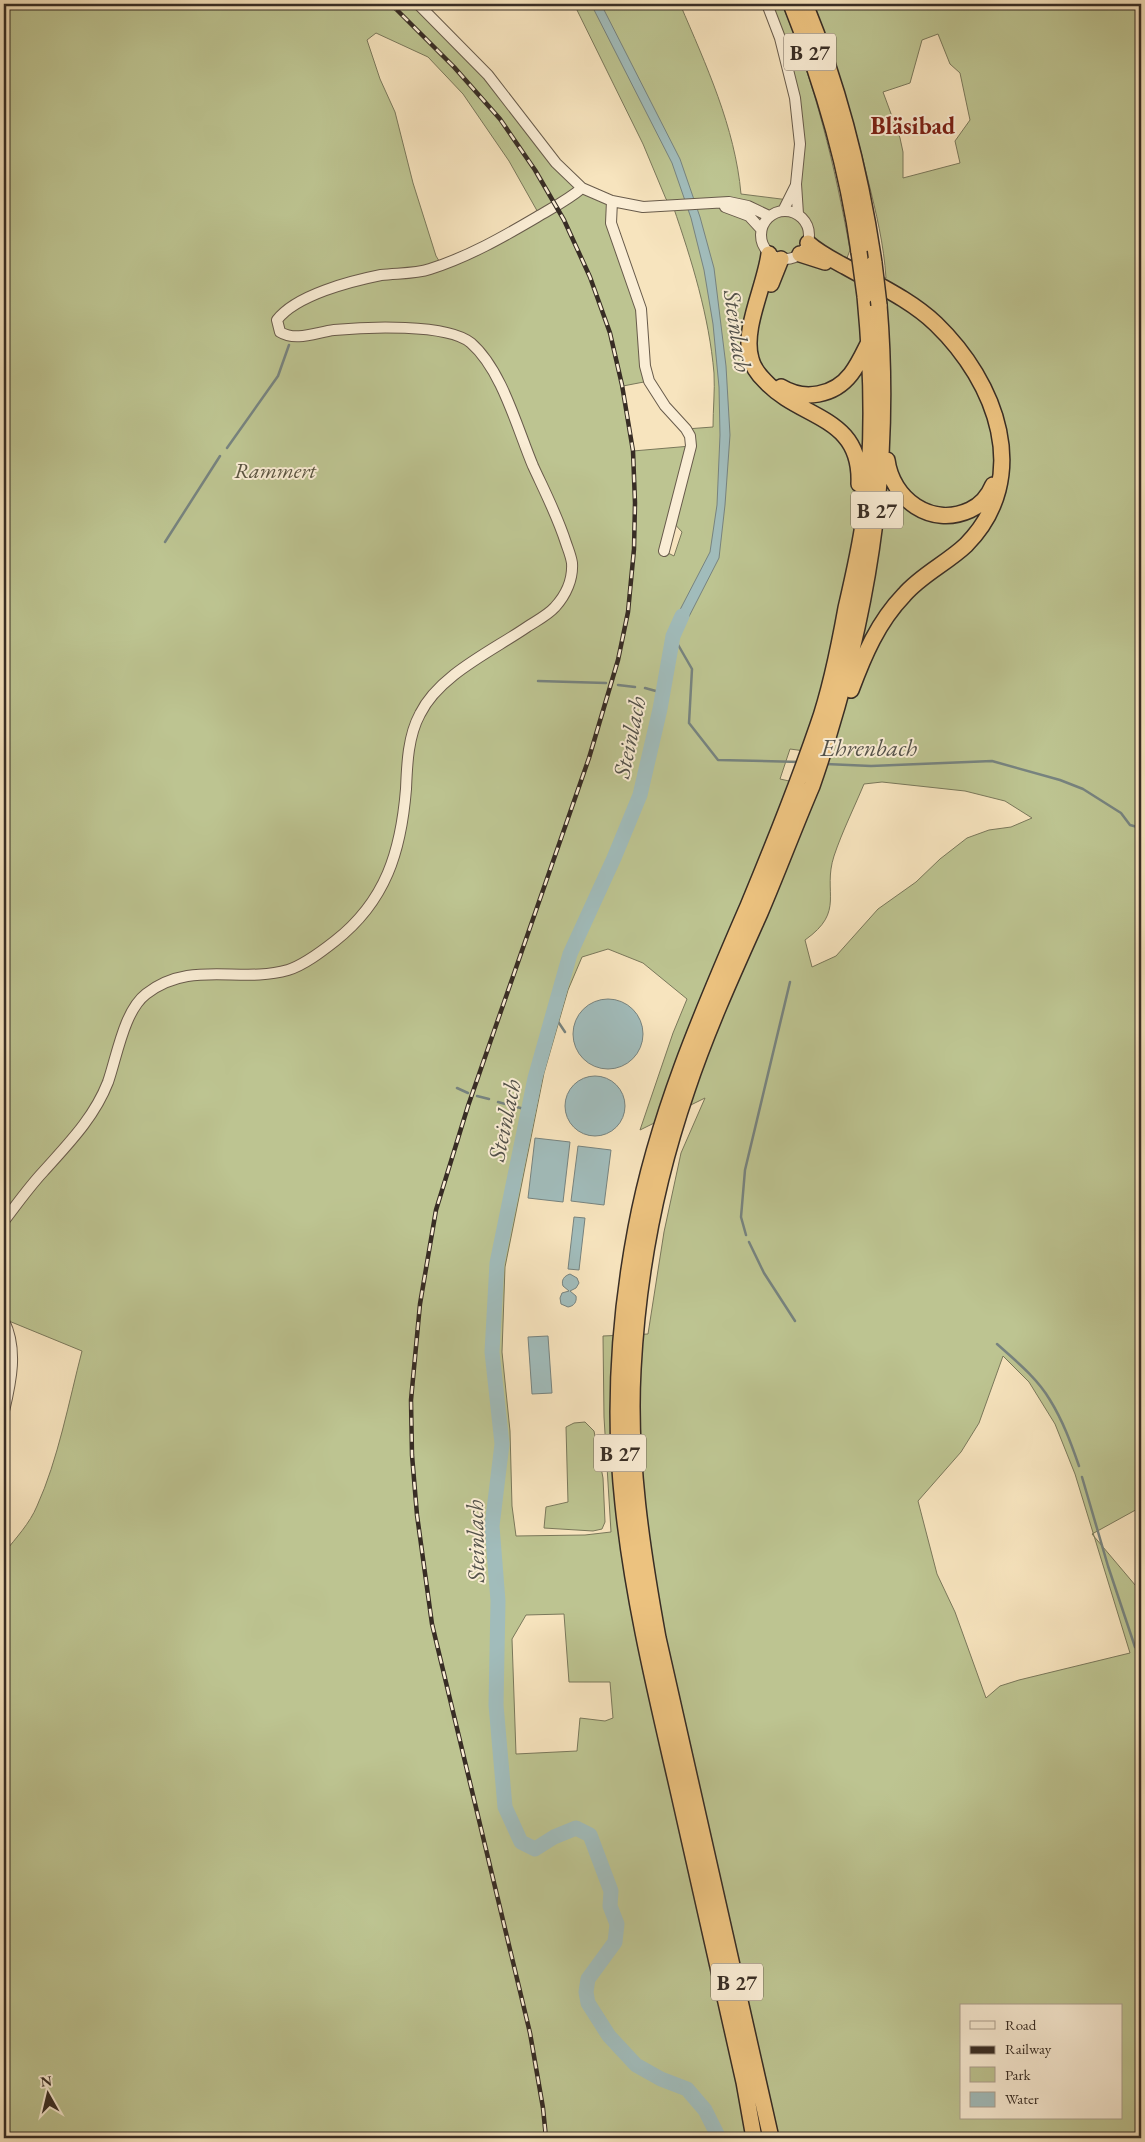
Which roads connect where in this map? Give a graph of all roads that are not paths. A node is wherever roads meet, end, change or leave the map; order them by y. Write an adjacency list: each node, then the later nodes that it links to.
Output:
1 (418, 4): 6 (street)
2 (767, 4): 5 (street)
3 (791, 4): 15 (highway, B 27, bridge)
4 (805, 4): 16 (highway, B 27, bridge)
5 (796, 184): 9 (street); 10 (street)
6 (582, 188): 7 (street); 20 (street)
7 (612, 201): 8 (street); 17 (street)
8 (712, 204): 11 (street); 12 (street)
9 (783, 211): 10 (street); 11 (street)
10 (798, 214): 13 (street)
11 (769, 216): 12 (street)
12 (761, 229): 14 (street)
13 (804, 248): 14 (street); 16 (highway); 19 (highway)
14 (775, 257): 15 (highway); 18 (highway)
15 (868, 344): 18 (highway, B 27)
16 (884, 376): 19 (highway, B 27)
17 (664, 551)
18 (857, 556): 19 (highway, B 27)
19 (819, 749): 23 (highway, B 27); 24 (highway, B 27)
20 (4, 1220)
21 (4, 1321): 22 (street)
22 (4, 1411)
23 (754, 2138)
24 (771, 2138)

